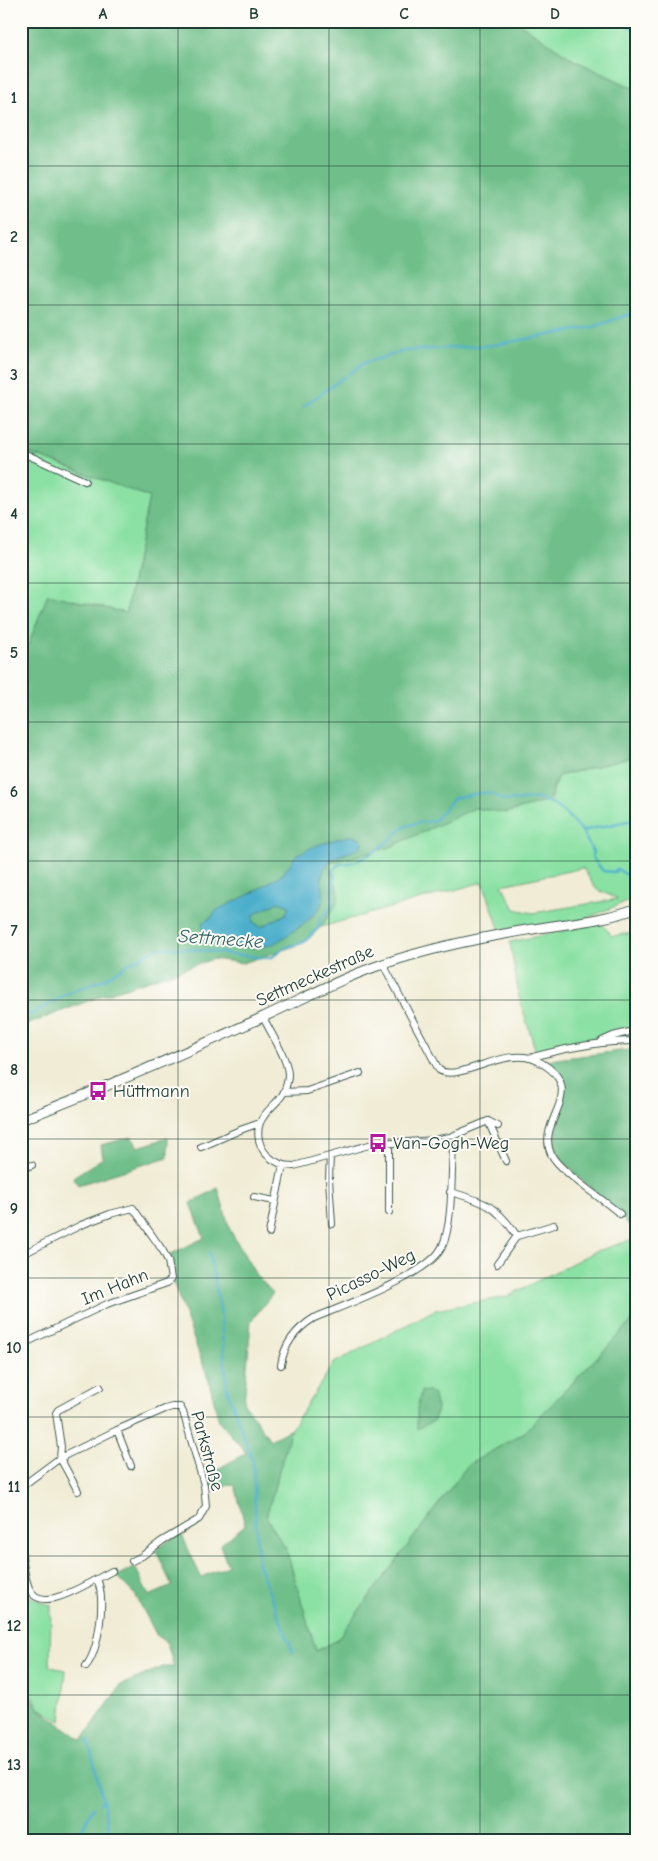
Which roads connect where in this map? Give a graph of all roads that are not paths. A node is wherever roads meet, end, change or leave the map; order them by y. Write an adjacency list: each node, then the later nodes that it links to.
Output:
1 (21, 452): 2 (street)
2 (85, 481)
3 (637, 908): 4 (street, Settmeckestraße)
4 (382, 964): 5 (street, Settmeckestraße); 9 (street)
5 (262, 1018): 11 (street); 12 (street, Settmeckestraße)
6 (637, 1030): 8 (street)
7 (637, 1041): 8 (street)
8 (599, 1042): 9 (street)
9 (528, 1058): 28 (street)
10 (360, 1073): 11 (street)
11 (284, 1092): 14 (street)
12 (21, 1120)
13 (488, 1121): 15 (street); 16 (street); 20 (street)
14 (260, 1123): 18 (street); 22 (street)
15 (498, 1126)
16 (450, 1137): 17 (street); 24 (street, Picasso-Weg)
17 (389, 1142): 19 (street); 27 (street)
18 (201, 1148)
19 (330, 1156): 22 (street); 29 (street)
20 (506, 1161)
21 (32, 1165): 23 (street)
22 (283, 1165): 26 (street)
23 (21, 1169)
24 (450, 1192): 32 (street); 36 (street, Picasso-Weg)
25 (254, 1197): 26 (street)
26 (275, 1201): 31 (street)
27 (389, 1212)
28 (620, 1214)
29 (332, 1224)
30 (554, 1225): 32 (street)
31 (269, 1233)
32 (517, 1236): 34 (street)
33 (21, 1255): 35 (street, Im Hahn)
34 (497, 1264)
35 (21, 1345)
36 (281, 1365)
37 (100, 1387): 39 (street)
38 (117, 1430): 39 (street, Parkstraße); 40 (street); 44 (street, Parkstraße)
39 (60, 1458): 41 (street, Parkstraße); 42 (street)
40 (131, 1466)
41 (21, 1487)
42 (78, 1491)
43 (21, 1550): 46 (street)
44 (132, 1561)
45 (112, 1572): 46 (street)
46 (97, 1579): 47 (street)
47 (86, 1666)

